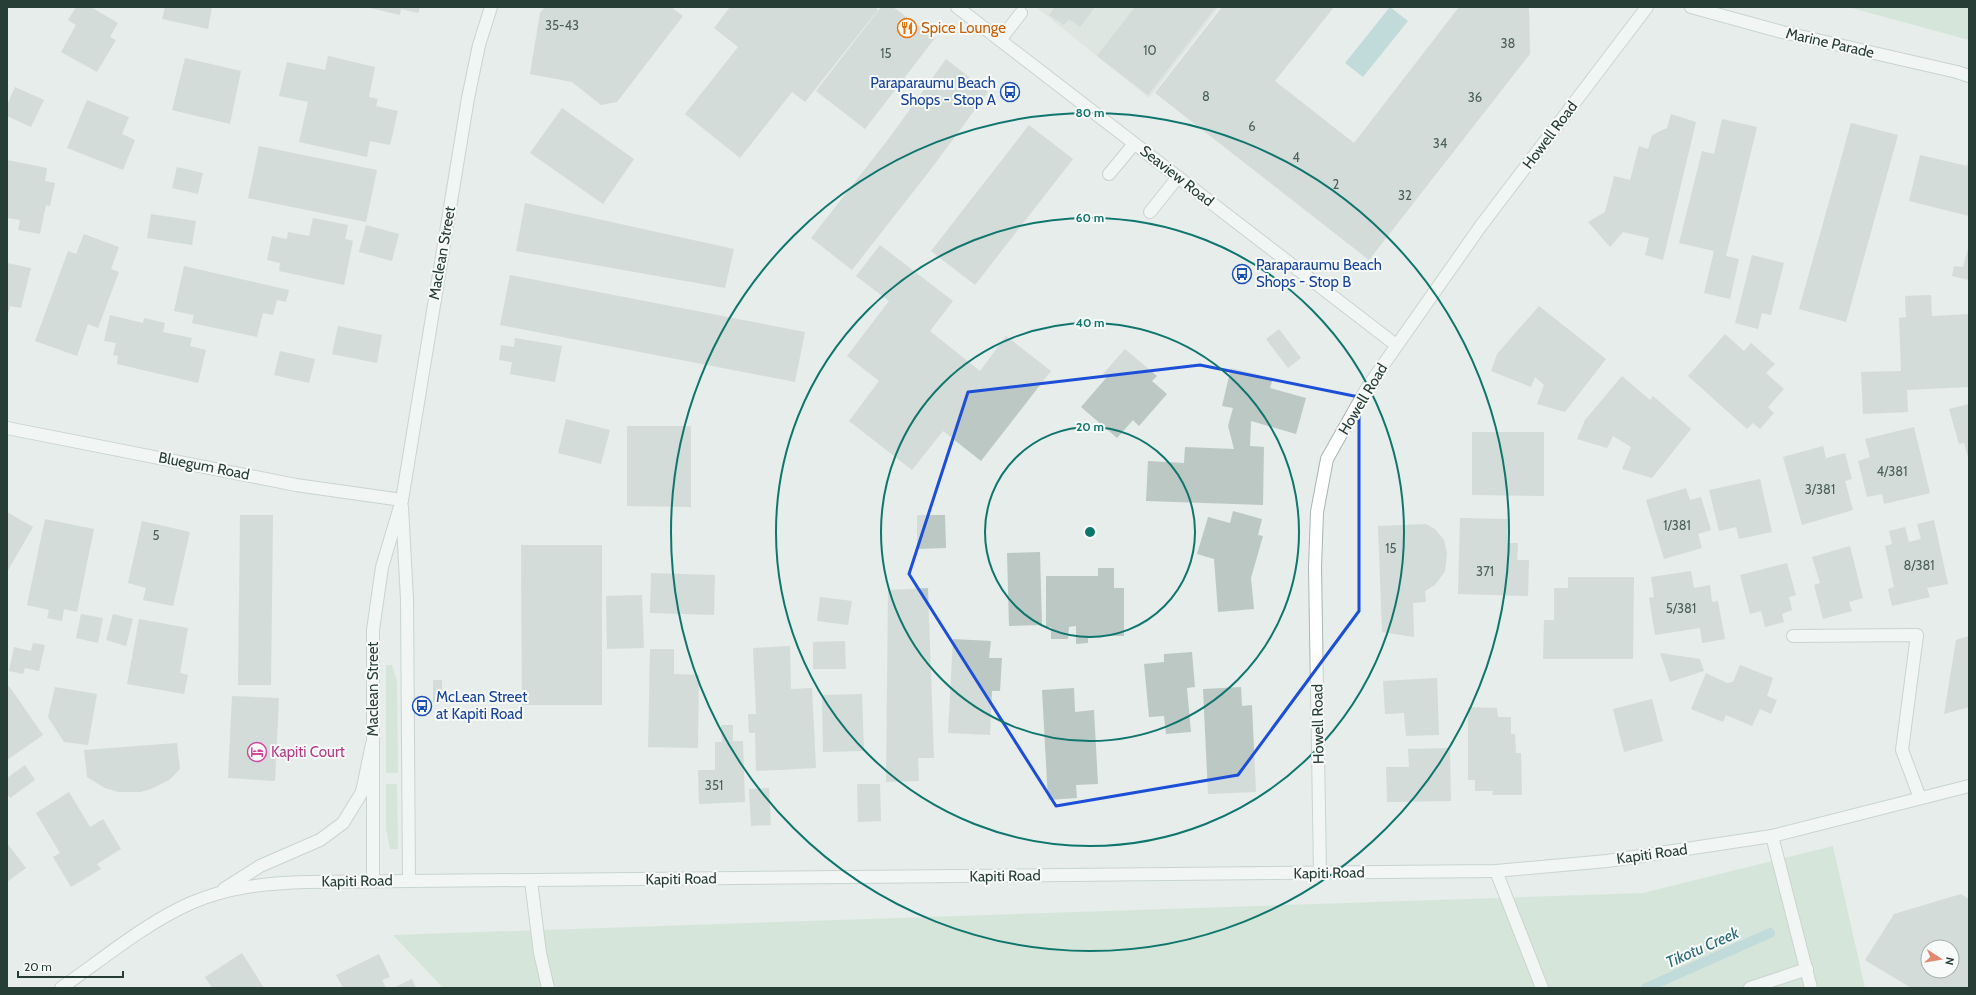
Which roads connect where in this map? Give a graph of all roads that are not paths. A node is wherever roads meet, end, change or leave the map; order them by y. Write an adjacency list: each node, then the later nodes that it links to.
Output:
1 (491, 7): 14 (street, Maclean Street)
2 (956, 7): 6 (street, Seaview Road)
3 (1647, 7): 12 (street, Howell Road)
4 (1691, 7): 7 (street, Marine Parade)
5 (1021, 13): 6 (street)
6 (1000, 40): 8 (street, Seaview Road)
7 (1969, 76)
8 (1134, 144): 9 (street); 10 (street, Seaview Road)
9 (1110, 174)
10 (1178, 177): 11 (street); 12 (street, Seaview Road)
11 (1150, 212)
12 (1396, 345): 21 (street, Howell Road)
13 (7, 428): 14 (street, Bluegum Road)
14 (402, 500): 16 (street, Maclean Street); 23 (street, Maclean Street)
15 (1793, 636): 18 (street)
16 (372, 744): 22 (street, Maclean Street); 25 (street)
17 (1969, 786): 18 (street, Kapiti Road)
18 (1920, 798): 19 (street, Kapiti Road)
19 (1772, 836): 20 (street, Kapiti Road); 26 (street)
20 (1496, 871): 21 (street, Kapiti Road); 29 (street)
21 (1320, 873): 24 (street, Kapiti Road)
22 (373, 881): 23 (street, Kapiti Road); 25 (street, Kapiti Road)
23 (409, 881): 24 (street, Kapiti Road)
24 (531, 881): 28 (street)
25 (216, 894): 27 (street, Kapiti Road)
26 (1807, 969): 30 (street); 31 (street)
27 (61, 988)
28 (548, 988)
29 (1542, 988)
30 (1750, 988)
31 (1811, 988)

